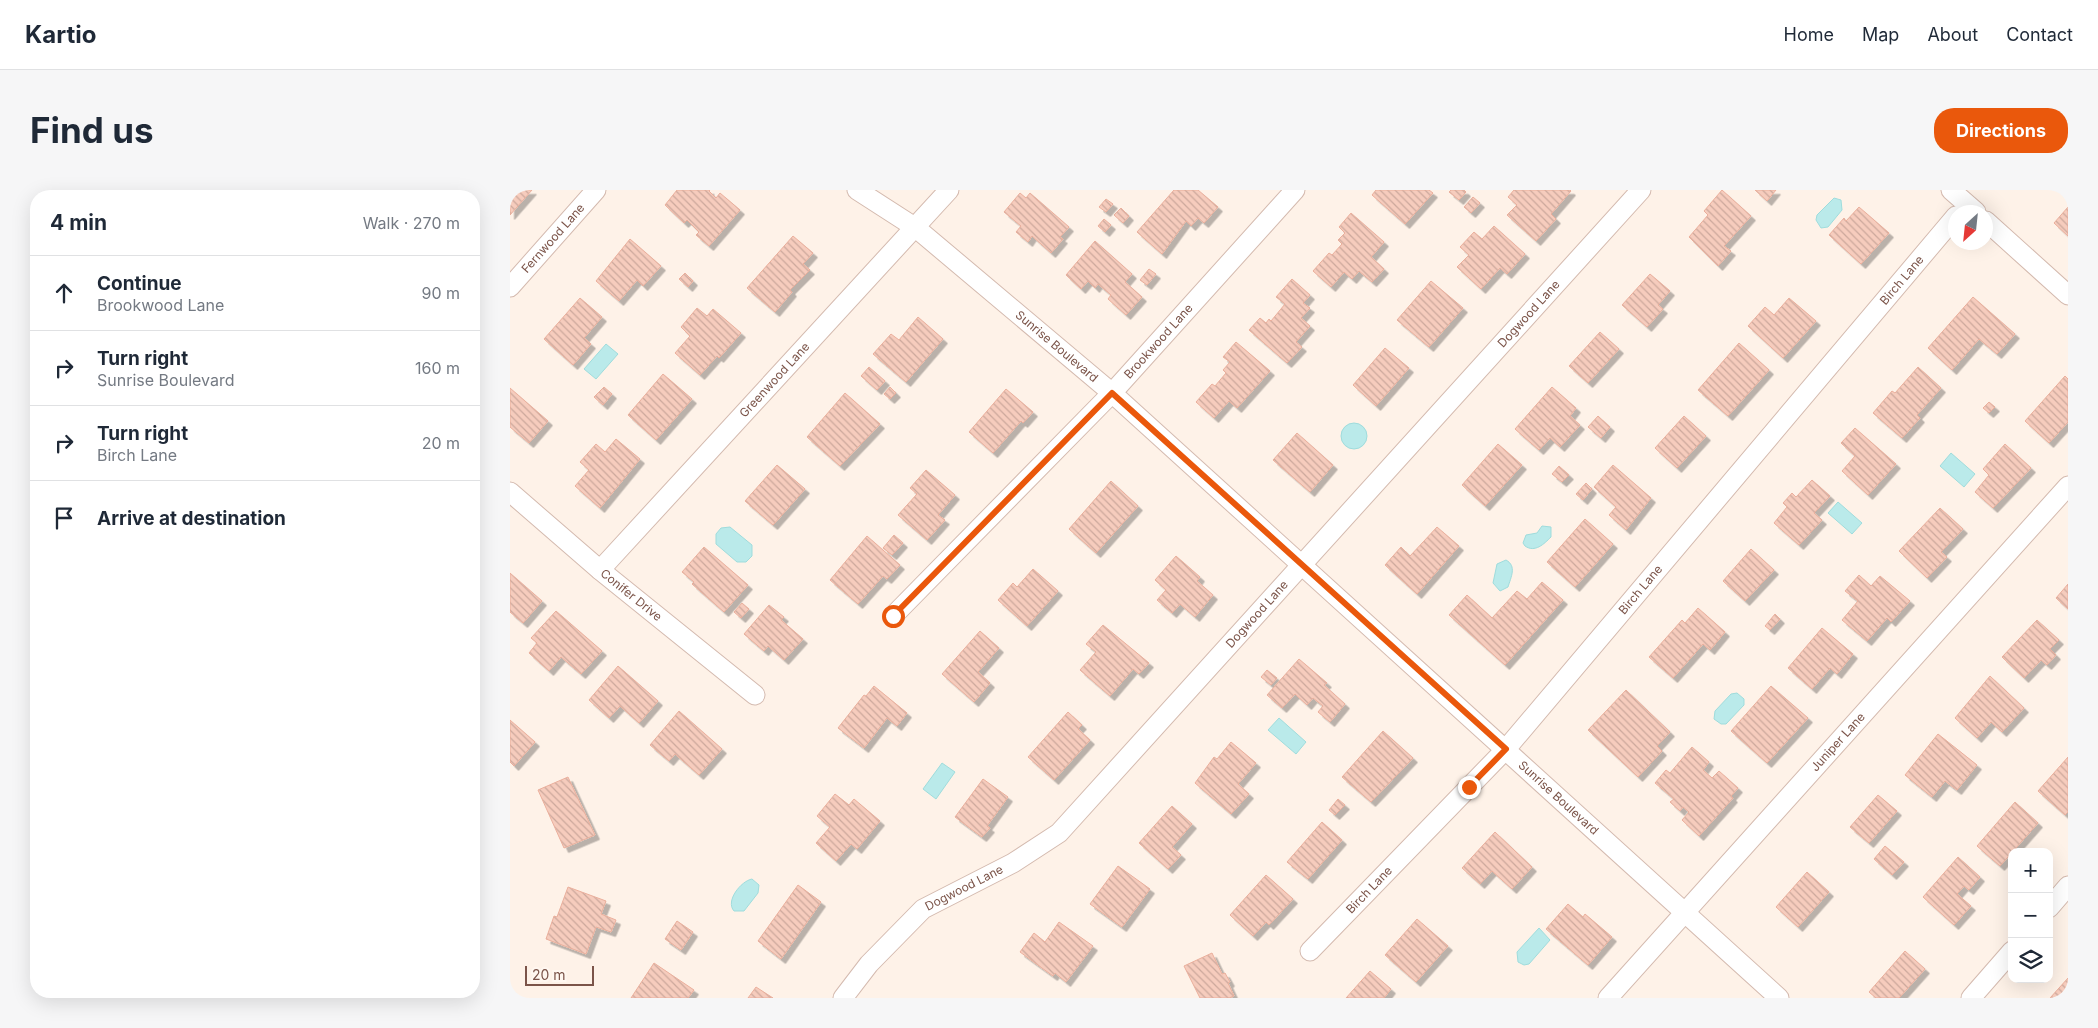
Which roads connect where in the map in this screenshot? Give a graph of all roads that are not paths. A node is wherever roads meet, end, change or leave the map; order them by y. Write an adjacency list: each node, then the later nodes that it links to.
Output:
1 (596, 190): 11 (street, Fernwood Lane)
2 (857, 190): 9 (street, Sunrise Boulevard)
3 (949, 190): 9 (street, Greenwood Lane)
4 (1295, 190): 13 (street, Brookwood Lane)
5 (1640, 190): 16 (street, Dogwood Lane)
6 (1951, 190): 7 (street)
7 (1960, 205)
8 (1993, 227): 12 (street)
9 (916, 228): 13 (street, Sunrise Boulevard); 17 (street, Greenwood Lane)
10 (1948, 230): 20 (street, Birch Lane)
11 (510, 287)
12 (2068, 294)
13 (1112, 393): 16 (street, Sunrise Boulevard); 18 (street, Brookwood Lane)
14 (2068, 486): 23 (street, Juniper Lane)
15 (510, 492): 17 (street, Conifer Drive)
16 (1302, 564): 20 (street, Sunrise Boulevard); 26 (street, Dogwood Lane)
17 (600, 570): 19 (street, Conifer Drive)
18 (893, 616)
19 (755, 695)
20 (1506, 749): 23 (street, Sunrise Boulevard); 24 (street, Birch Lane)
21 (2068, 886): 22 (street)
22 (2053, 903)
23 (1685, 911): 27 (street, Juniper Lane); 28 (street, Sunrise Boulevard)
24 (1310, 951)
25 (2008, 956): 29 (street)
26 (843, 998)
27 (1608, 998)
28 (1779, 998)
29 (1971, 998)

